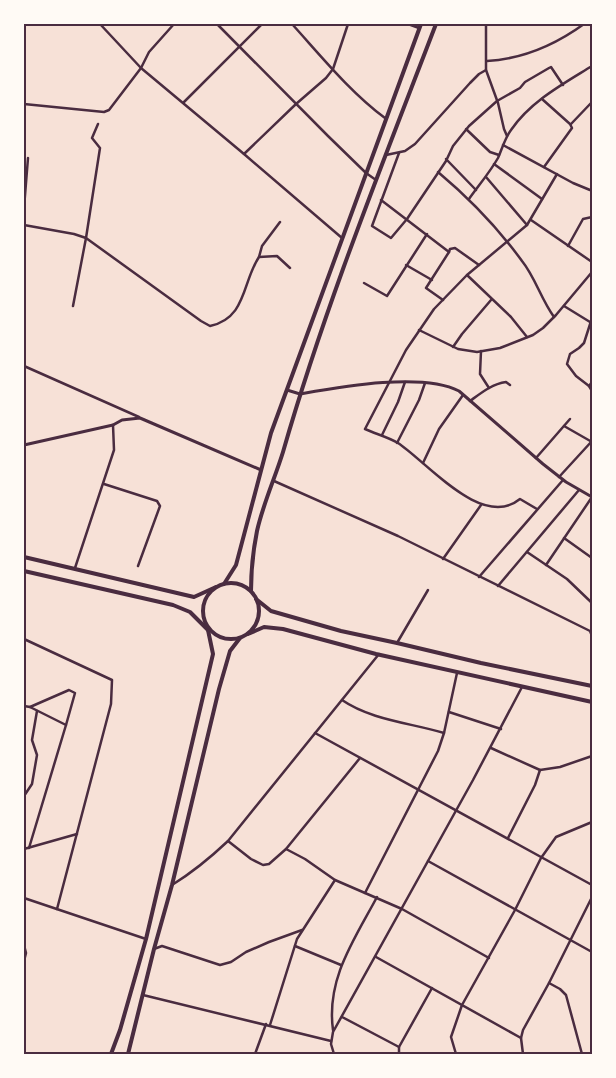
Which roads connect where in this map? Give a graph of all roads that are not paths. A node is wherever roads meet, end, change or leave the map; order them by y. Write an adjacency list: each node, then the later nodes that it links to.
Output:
1 (100, 24): 15 (street)
2 (174, 24): 15 (street)
3 (217, 24): 12 (street)
4 (262, 24): 12 (street)
5 (292, 24): 16 (street)
6 (348, 24): 16 (street)
7 (408, 24): 11 (street)
8 (436, 24): 33 (main road)
9 (486, 24): 13 (street)
10 (584, 24): 13 (street)
11 (420, 26): 25 (main road)
12 (239, 46): 22 (street); 24 (street)
13 (486, 61): 17 (street)
14 (592, 67): 18 (street)
15 (141, 68): 22 (street); 23 (street)
16 (333, 69): 24 (street); 25 (street)
17 (486, 70): 20 (street); 31 (street)
18 (563, 85): 19 (street); 20 (street)
19 (542, 99): 27 (street); 29 (street)
20 (497, 101): 28 (street); 29 (street)
21 (592, 102): 27 (street)
22 (184, 103): 32 (street)
23 (24, 104)
24 (296, 104): 32 (street); 39 (street)
25 (387, 119): 39 (main road)
26 (98, 124): 57 (street)
27 (570, 124): 38 (street)
28 (466, 129): 34 (street); 36 (street)
29 (507, 137): 30 (street)
30 (503, 145): 34 (street); 38 (street)
31 (399, 153): 33 (street); 47 (street)
32 (244, 154): 58 (street)
33 (386, 155): 43 (main road)
34 (499, 155): 37 (street)
35 (28, 158): 49 (street)
36 (446, 159): 40 (street); 44 (street)
37 (494, 164): 42 (street); 48 (street)
38 (544, 167): 41 (street)
39 (366, 172): 43 (street); 58 (main road)
40 (438, 172): 46 (street); 51 (street)
41 (557, 174): 45 (street); 48 (street)
42 (486, 176): 44 (street); 55 (street)
43 (377, 180): 91 (main road)
44 (476, 190): 46 (street)
45 (590, 190)
46 (470, 199): 59 (street)
47 (381, 200): 51 (street); 51 (street)
48 (542, 200): 52 (street)
49 (24, 208)
50 (592, 218): 60 (street)
51 (407, 219): 56 (street)
52 (531, 220): 55 (street); 60 (street)
53 (280, 222): 62 (street)
54 (24, 225): 57 (street)
55 (527, 225): 59 (street)
56 (427, 234): 61 (street); 65 (street)
57 (86, 238): 62 (street); 73 (street)
58 (342, 238): 89 (main road)
59 (507, 243): 64 (street); 75 (street)
60 (568, 246): 63 (street)
61 (449, 252): 64 (street); 69 (street)
62 (258, 257): 66 (street)
63 (592, 262)
64 (479, 265): 68 (street)
65 (406, 266): 69 (street); 70 (street)
66 (290, 268)
67 (592, 272): 74 (street)
68 (467, 275): 71 (street); 72 (street)
69 (432, 280): 71 (street)
70 (364, 283)
71 (443, 300): 77 (street)
72 (492, 300): 78 (street); 79 (street)
73 (73, 306)
74 (564, 306): 75 (street); 76 (street)
75 (554, 318): 78 (street)
76 (591, 320): 87 (street)
77 (419, 330): 79 (street); 82 (street)
78 (527, 338): 80 (street)
79 (453, 347): 80 (street)
80 (481, 351): 88 (street)
81 (24, 366): 94 (street)
82 (388, 382): 83 (street); 91 (street); 98 (street)
83 (405, 382): 85 (street); 98 (street)
84 (592, 382): 87 (street)
85 (425, 383): 92 (street); 99 (street)
86 (510, 386): 88 (street)
87 (589, 386): 90 (street)
88 (489, 388): 93 (street)
89 (287, 390): 91 (street); 104 (main road)
90 (592, 391)
91 (300, 394): 107 (main road)
92 (463, 395): 93 (street); 103 (street)
93 (470, 401): 102 (street)
94 (140, 418): 96 (street); 104 (street)
95 (570, 419): 97 (street)
96 (113, 425): 101 (street); 108 (street)
97 (564, 426): 100 (street); 102 (street)
98 (381, 436): 99 (street)
99 (397, 442): 103 (street)
100 (592, 442): 105 (street)
101 (24, 444)
102 (536, 458): 105 (street)
103 (423, 463): 111 (street)
104 (261, 470): 125 (main road)
105 (559, 477): 106 (street)
106 (563, 480): 109 (street); 112 (street)
107 (274, 481): 119 (street); 129 (main road)
108 (104, 484): 121 (street); 122 (street)
109 (579, 490): 110 (street); 115 (street)
110 (592, 497): 113 (street)
111 (481, 505): 112 (street); 119 (street)
112 (537, 509): 124 (street)
113 (564, 538): 116 (street); 120 (street)
114 (592, 550): 116 (street)
115 (527, 552): 120 (street); 126 (street)
116 (589, 555): 118 (street)
117 (24, 557): 122 (main road)
118 (592, 558)
119 (443, 559): 124 (street)
120 (546, 565): 131 (street)
121 (138, 566)
122 (75, 568): 127 (main road)
123 (24, 572): 132 (main road)
124 (479, 577): 126 (street)
125 (224, 584): 127 (main road); 129 (main road)
126 (498, 586): 133 (street)
127 (216, 587): 132 (main road)
128 (428, 590): 138 (street)
129 (251, 591): 130 (main road)
130 (256, 599): 134 (main road); 138 (main road)
131 (592, 603)
132 (208, 630): 136 (main road); 180 (main road)
133 (591, 630): 135 (street)
134 (248, 634): 136 (main road); 139 (main road)
135 (592, 636)
136 (240, 638): 170 (main road)
137 (24, 639): 161 (street)
138 (398, 643): 142 (main road)
139 (379, 654): 140 (main road); 143 (street)
140 (458, 671): 141 (main road); 148 (street)
141 (523, 686): 144 (main road); 150 (street)
142 (592, 686)
143 (342, 700): 151 (street); 152 (street)
144 (592, 702)
145 (24, 706): 146 (street)
146 (30, 708): 147 (street); 149 (street)
147 (37, 711): 149 (street); 158 (street)
148 (449, 712): 150 (street); 152 (street)
149 (66, 725): 164 (street)
150 (501, 729): 153 (street)
151 (315, 733): 155 (street); 163 (street)
152 (444, 733): 157 (street)
153 (491, 748): 156 (street); 159 (street)
154 (592, 756): 156 (street)
155 (360, 758): 157 (street); 166 (street)
156 (540, 770): 162 (street)
157 (420, 790): 159 (street); 172 (street)
158 (24, 796)
159 (456, 810): 162 (street); 168 (street)
160 (592, 822): 167 (street)
161 (77, 834): 164 (street); 177 (street)
162 (507, 839): 167 (street)
163 (228, 841): 166 (street); 170 (street)
164 (29, 848): 165 (street)
165 (24, 849)
166 (286, 849): 169 (street)
167 (541, 858): 171 (street); 178 (street)
168 (428, 861): 176 (street); 178 (street)
169 (335, 880): 172 (street); 179 (street)
170 (172, 885): 184 (main road)
171 (592, 885)
172 (365, 892): 173 (street)
173 (377, 897): 176 (street); 189 (street)
174 (24, 898): 177 (street)
175 (592, 898): 181 (street)
176 (402, 909): 186 (street); 187 (street)
177 (58, 910): 180 (street)
178 (516, 910): 181 (street); 187 (street)
179 (303, 930): 183 (street); 184 (street)
180 (146, 938): 201 (main road)
181 (569, 940): 185 (street); 190 (street)
182 (24, 945): 188 (street)
183 (295, 946): 189 (street); 196 (street)
184 (154, 949): 192 (main road)
185 (592, 952)
186 (376, 956): 191 (street); 194 (street)
187 (489, 958): 193 (street)
188 (24, 961)
189 (341, 965): 197 (street)
190 (549, 983): 198 (street); 208 (street)
191 (432, 988): 193 (street); 200 (street)
192 (142, 995): 195 (street); 202 (main road)
193 (462, 1005): 198 (street); 206 (street)
194 (342, 1017): 197 (street); 200 (street)
195 (266, 1024): 196 (street); 203 (street)
196 (270, 1026): 199 (street)
197 (333, 1032): 199 (street)
198 (520, 1038): 207 (street)
199 (331, 1041): 204 (street)
200 (399, 1047): 205 (street)
201 (111, 1054)
202 (129, 1054)
203 (255, 1054)
204 (334, 1054)
205 (399, 1054)
206 (456, 1054)
207 (523, 1054)
208 (582, 1054)

